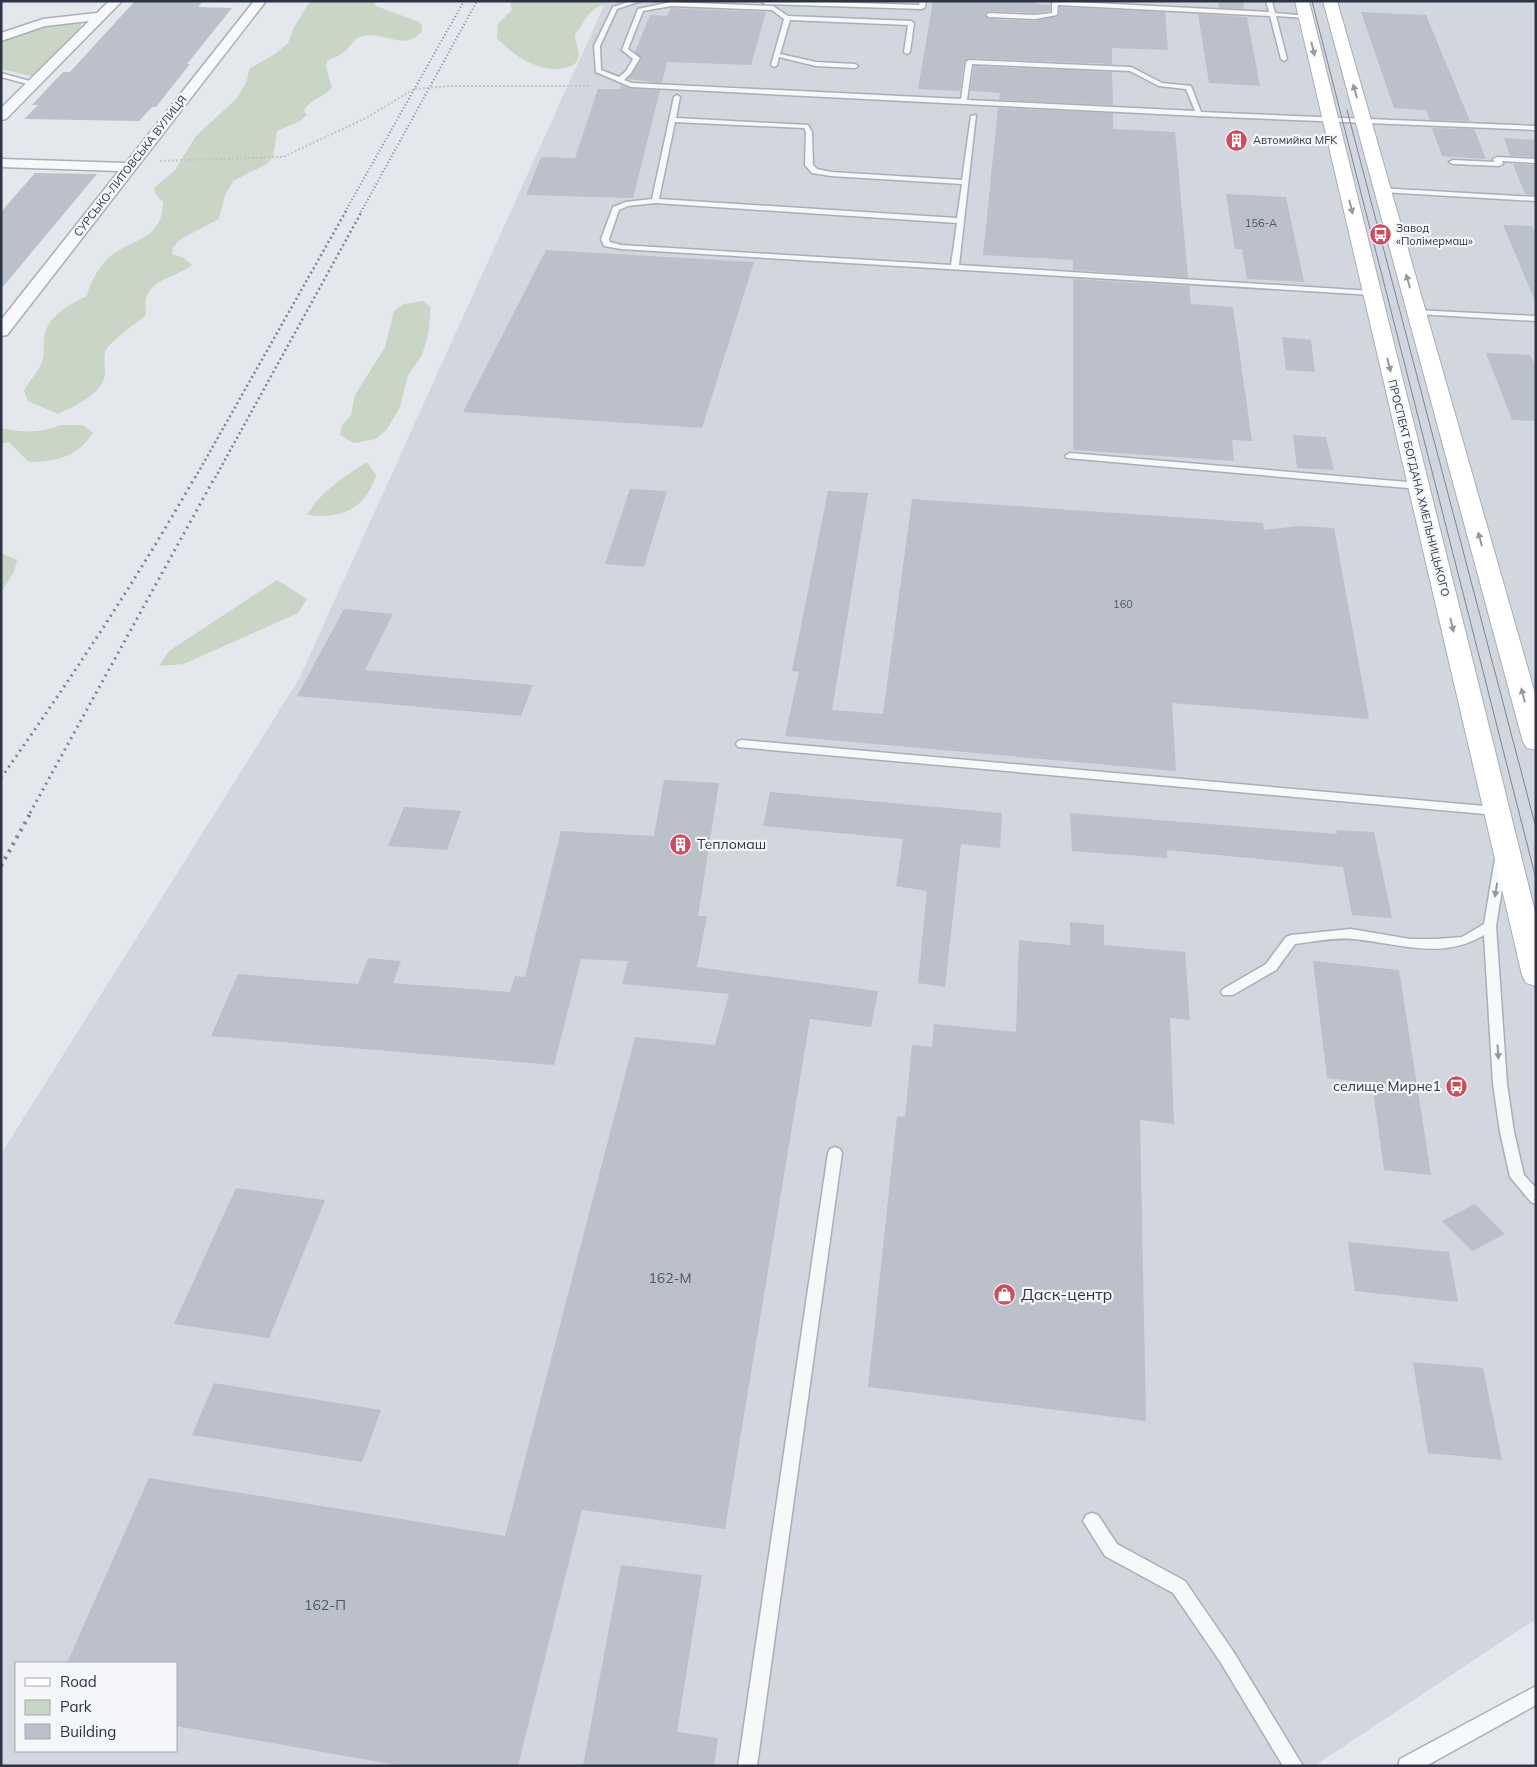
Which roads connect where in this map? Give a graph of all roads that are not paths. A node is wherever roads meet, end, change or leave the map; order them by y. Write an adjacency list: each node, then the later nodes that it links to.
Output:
1 (116, 1): 14 (street)
2 (260, 1): 37 (street, СУРСЬКО-ЛИТОВСЬКА ВУЛИЦЯ)
3 (638, 1): 23 (lane)
4 (720, 1): 5 (lane)
5 (923, 1)
6 (1200, 1): 11 (lane)
7 (1270, 1): 12 (lane)
8 (1330, 1): 32 (main road, one-way to 8)
9 (1055, 2): 11 (lane); 13 (lane)
10 (1304, 9): 12 (lane); 31 (main road, ПРОСПЕКТ БОГДАНА ХМЕЛЬНИЦЬКОГО, one-way to 31)
11 (1202, 10): 12 (lane)
12 (1272, 13): 19 (lane)
13 (989, 15)
14 (100, 16): 16 (street); 24 (street)
15 (787, 18): 17 (lane); 18 (lane); 23 (lane)
16 (1, 37)
17 (907, 52)
18 (777, 55): 20 (lane); 21 (lane)
19 (1284, 59)
20 (774, 65)
21 (855, 66)
22 (1, 75): 24 (lane)
23 (620, 80): 26 (lane)
24 (35, 84): 28 (street)
25 (676, 97): 30 (lane)
26 (964, 100): 27 (lane); 27 (lane)
27 (1199, 114): 31 (lane)
28 (1, 116)
29 (974, 116): 38 (lane)
30 (671, 120): 38 (lane); 41 (lane)
31 (1330, 120): 32 (lane); 44 (main road, ПРОСПЕКТ БОГДАНА ХМЕЛЬНИЦЬКОГО, one-way to 44)
32 (1364, 121): 33 (lane); 39 (main road)
33 (1536, 128)
34 (1536, 161): 35 (lane)
35 (1453, 162)
36 (1, 163): 37 (street)
37 (130, 165): 47 (street, СУРСЬКО-ЛИТОВСЬКА ВУЛИЦЯ)
38 (966, 182): 42 (lane)
39 (1382, 190): 40 (lane); 45 (main road, one-way to 39)
40 (1536, 199)
41 (655, 201): 42 (lane); 43 (lane)
42 (961, 220): 43 (lane)
43 (955, 268): 44 (lane)
44 (1372, 294): 49 (main road, ПРОСПЕКТ БОГДАНА ХМЕЛЬНИЦЬКОГО, one-way to 49)
45 (1417, 312): 46 (lane); 50 (main road, one-way to 45)
46 (1536, 320)
47 (1, 331)
48 (1070, 456): 49 (lane)
49 (1419, 486): 52 (main road, ПРОСПЕКТ БОГДАНА ХМЕЛЬНИЦЬКОГО, one-way to 52)
50 (1536, 742)
51 (742, 744): 52 (lane)
52 (1496, 811): 53 (main road, ПРОСПЕКТ БОГДАНА ХМЕЛЬНИЦЬКОГО)
53 (1504, 842): 54 (lane, one-way to 54); 55 (main road, ПРОСПЕКТ БОГДАНА ХМЕЛЬНИЦЬКОГО)
54 (1490, 926): 56 (lane); 58 (lane, one-way to 58)
55 (1536, 975)
56 (1228, 992)
57 (835, 1153): 61 (lane)
58 (1536, 1198)
59 (1092, 1521): 62 (lane)
60 (1536, 1695): 63 (lane)
61 (747, 1766)
62 (1294, 1766)
63 (1407, 1766)

